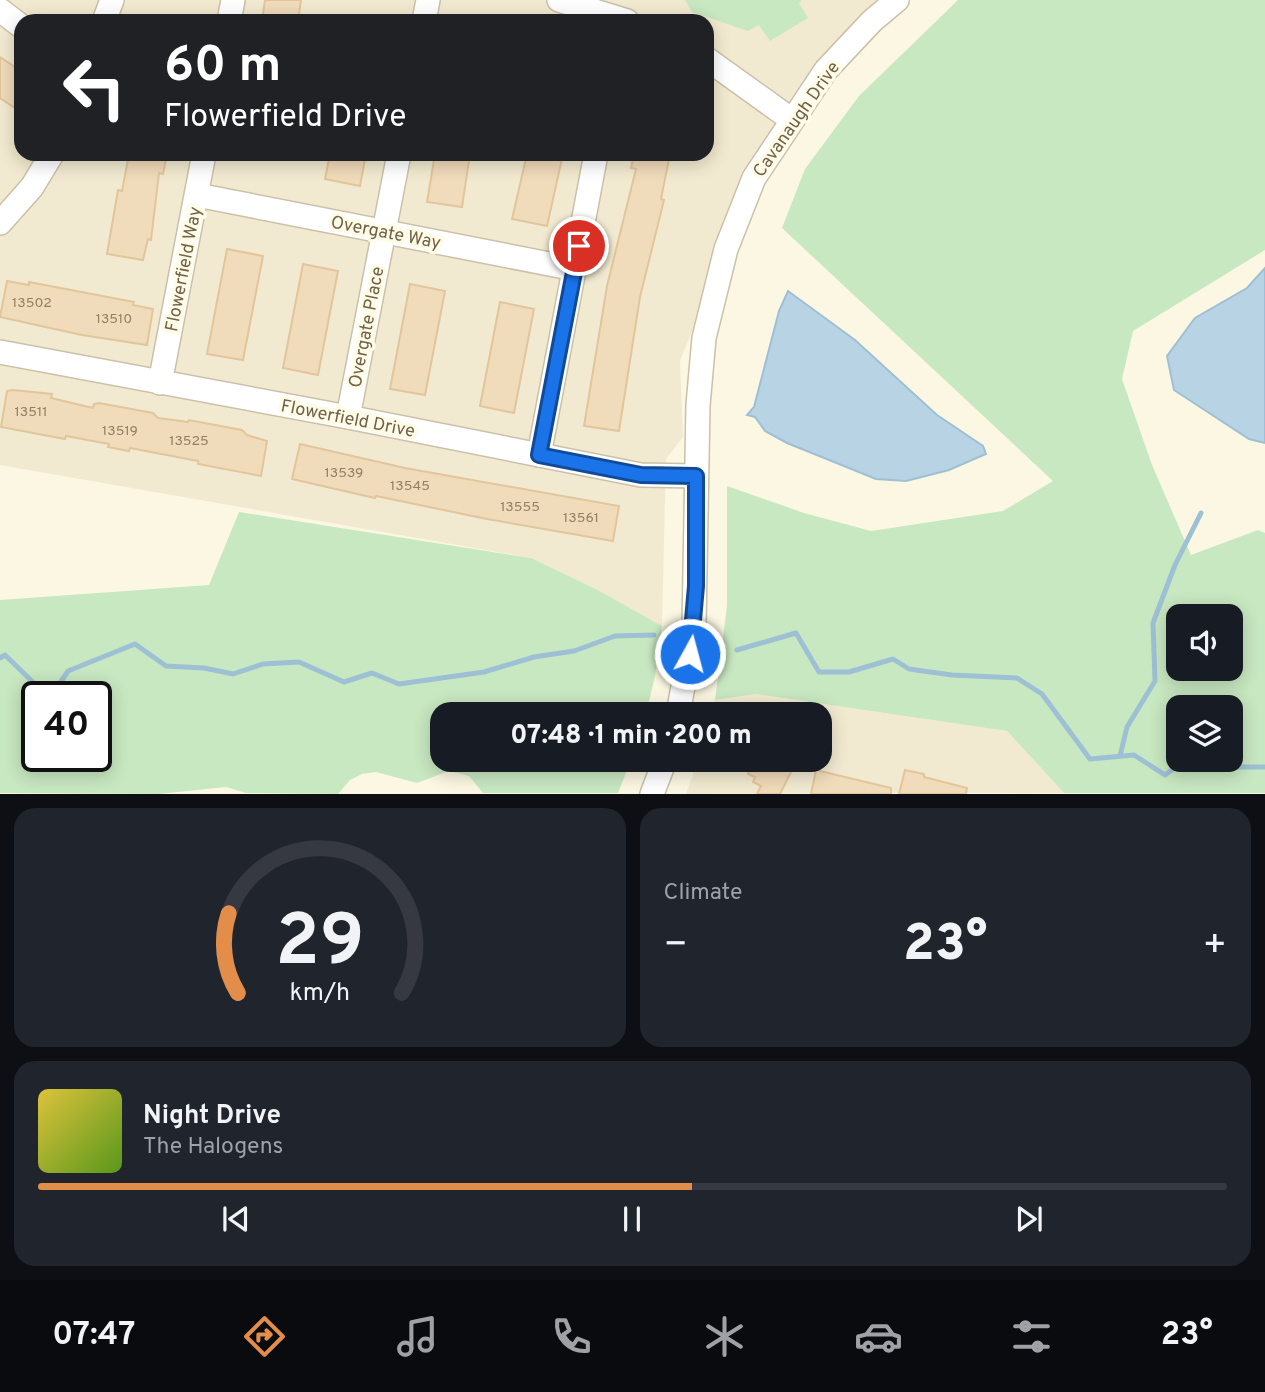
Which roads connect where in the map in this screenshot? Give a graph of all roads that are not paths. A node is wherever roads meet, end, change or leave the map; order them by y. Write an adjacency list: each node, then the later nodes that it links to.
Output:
1 (559, 0): 4 (street)
2 (897, 0): 7 (street, Cavanaugh Drive)
3 (0, 10): 5 (street)
4 (604, 14)
5 (14, 21)
6 (714, 65): 7 (street)
7 (792, 120): 20 (street, Cavanaugh Drive)
8 (48, 161): 13 (street)
9 (203, 161): 12 (street, Flowerfield Way)
10 (398, 161): 14 (street, Overgate Place)
11 (595, 161): 15 (street)
12 (197, 195): 14 (street, Overgate Way); 17 (street, Flowerfield Way)
13 (0, 223)
14 (384, 232): 15 (street, Overgate Way); 18 (street, Overgate Place)
15 (575, 269): 19 (street)
16 (0, 352): 17 (street, Flowerfield Drive)
17 (160, 383): 18 (street, Flowerfield Drive)
18 (348, 417): 19 (street, Flowerfield Drive)
19 (539, 455): 20 (street, Flowerfield Drive)
20 (696, 476): 21 (street, Cavanaugh Drive)
21 (680, 702)
22 (660, 772): 23 (street)
23 (652, 793)

